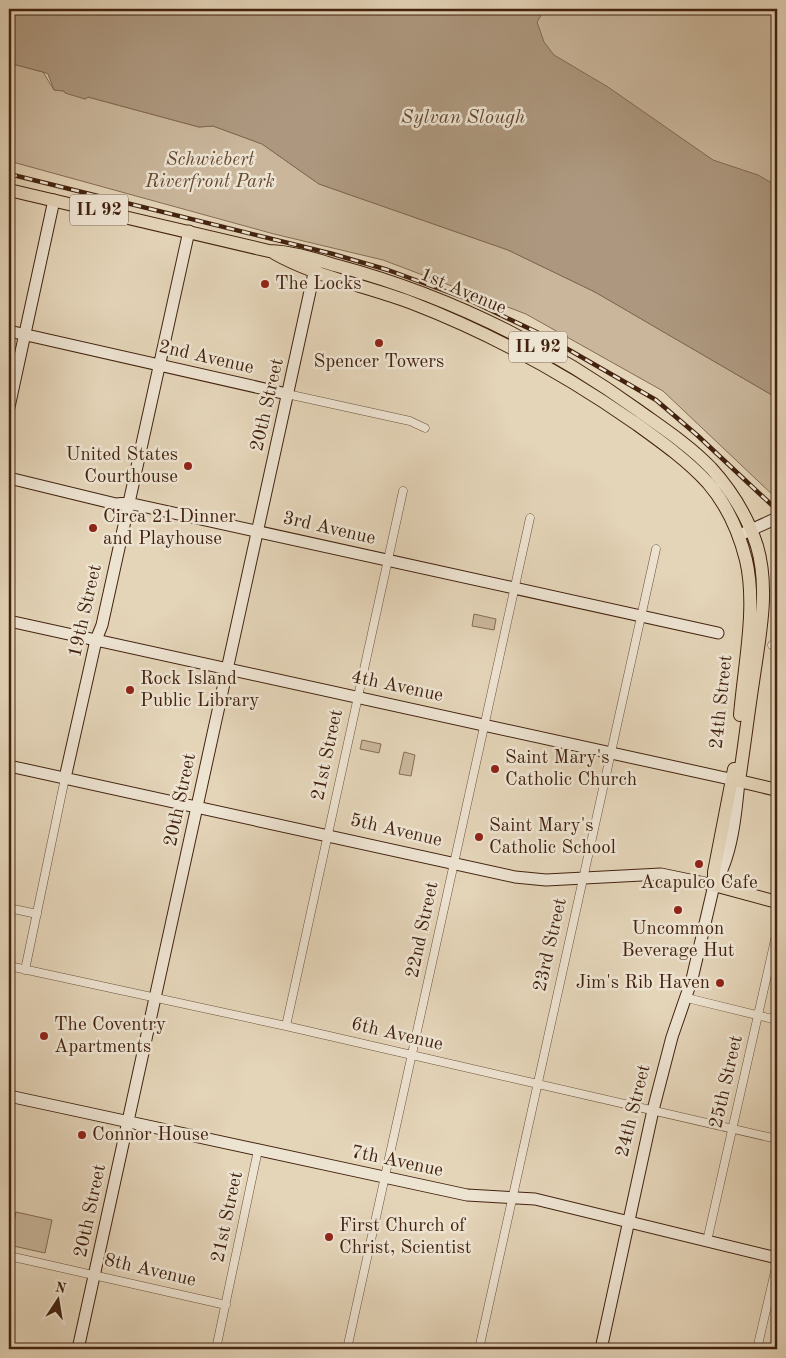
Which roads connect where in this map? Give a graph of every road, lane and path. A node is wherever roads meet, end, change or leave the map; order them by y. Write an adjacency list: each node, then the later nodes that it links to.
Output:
1 (9, 190): 2 (main road, 1st Avenue / IL 92)
2 (54, 200): 3 (main road, 1st Avenue / IL 92); 6 (street)
3 (189, 231): 4 (main road, 1st Avenue / IL 92); 7 (street, 19th Street)
4 (316, 264): 8 (street, 20th Street); 17 (main road, 1st Avenue / IL 92)
5 (9, 331): 6 (street, 2nd Avenue)
6 (26, 335): 7 (street, 2nd Avenue); 9 (street)
7 (158, 366): 8 (street, 2nd Avenue); 13 (street, 19th Street)
8 (288, 394): 10 (street, 2nd Avenue); 16 (street, 20th Street)
9 (9, 407)
10 (425, 428)
11 (9, 478): 13 (street, 3rd Avenue)
12 (403, 491): 19 (street, 21st Street)
13 (128, 504): 16 (street, 3rd Avenue); 24 (street, 19th Street)
14 (530, 518): 20 (street, 22nd Street)
15 (774, 520): 17 (street)
16 (257, 531): 19 (street, 3rd Avenue); 25 (street, 20th Street)
17 (745, 533): 31 (main road, 24th Street / IL 92)
18 (656, 549): 21 (street, 23rd Street)
19 (388, 560): 20 (street, 3rd Avenue); 26 (street, 21st Street)
20 (514, 587): 21 (street, 3rd Avenue); 27 (street, 22nd Street)
21 (642, 616): 23 (street, 3rd Avenue); 28 (street, 23rd Street)
22 (9, 621): 24 (street, 4th Avenue)
23 (718, 633)
24 (96, 640): 25 (street, 4th Avenue); 30 (street, 19th Street)
25 (227, 669): 26 (street, 4th Avenue); 33 (street, 20th Street)
26 (357, 698): 27 (street, 4th Avenue); 34 (street, 21st Street)
27 (483, 726): 28 (street, 4th Avenue); 35 (street, 22nd Street)
28 (610, 753): 31 (street, 4th Avenue); 36 (street, 23rd Street)
29 (9, 766): 30 (street, 5th Avenue)
30 (65, 778): 33 (street, 5th Avenue); 40 (street, 19th Street)
31 (736, 781): 32 (main road, 4th Avenue); 37 (main road, 24th Street / IL 92)
32 (777, 790)
33 (197, 808): 34 (street, 5th Avenue); 44 (street, 20th Street)
34 (328, 835): 35 (street, 5th Avenue); 48 (street, 21st Street)
35 (453, 864): 36 (street, 5th Avenue); 49 (street, 22nd Street)
36 (583, 877): 37 (street, 5th Avenue); 50 (street, 23rd Street)
37 (714, 885): 38 (main road, 5th Avenue); 45 (street, 24th Street)
38 (777, 902)
39 (9, 908): 40 (street)
40 (37, 914): 43 (street, 19th Street)
41 (777, 931): 46 (street, 25th Street)
42 (9, 966): 43 (street, 6th Avenue)
43 (25, 970): 44 (street, 6th Avenue)
44 (156, 998): 48 (street, 6th Avenue); 53 (street, 20th Street)
45 (686, 998): 46 (street); 52 (street, 24th Street)
46 (758, 1016): 47 (street); 54 (street, 25th Street)
47 (777, 1020)
48 (286, 1026): 49 (street, 6th Avenue)
49 (412, 1055): 50 (street, 6th Avenue); 57 (street, 22nd Street)
50 (537, 1083): 52 (street, 6th Avenue); 58 (street, 23rd Street)
51 (9, 1096): 53 (street, 7th Avenue)
52 (653, 1110): 54 (street, 6th Avenue); 59 (street, 24th Street)
53 (128, 1120): 56 (street, 7th Avenue); 64 (street, 20th Street)
54 (733, 1128): 55 (street, 6th Avenue); 60 (street, 25th Street)
55 (777, 1139)
56 (258, 1150): 57 (street, 7th Avenue); 65 (street, 21st Street)
57 (385, 1178): 58 (street, 7th Avenue); 68 (street, 22nd Street)
58 (512, 1197): 59 (street, 7th Avenue); 69 (street, 23rd Street)
59 (628, 1222): 60 (street, 7th Avenue); 70 (street, 24th Street)
60 (707, 1241): 62 (street, 7th Avenue)
61 (9, 1256): 64 (street, 8th Avenue)
62 (777, 1258)
63 (777, 1263): 71 (street)
64 (95, 1275): 65 (street, 8th Avenue); 66 (street, 20th Street)
65 (226, 1305): 67 (street, 21st Street)
66 (78, 1349)
67 (216, 1349)
68 (347, 1349)
69 (479, 1349)
70 (604, 1349)
71 (757, 1349)

